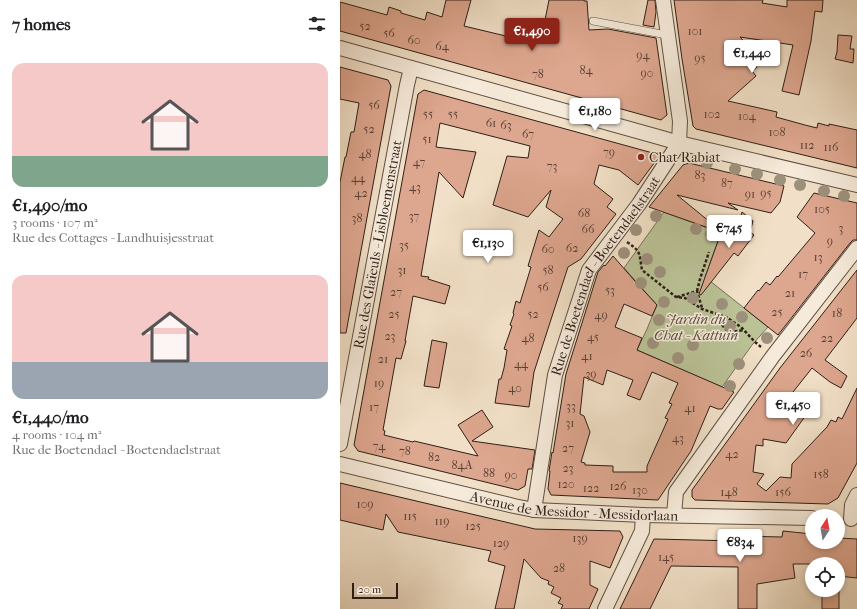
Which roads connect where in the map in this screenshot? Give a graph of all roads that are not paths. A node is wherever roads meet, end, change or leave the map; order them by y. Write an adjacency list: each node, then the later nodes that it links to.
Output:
1 (663, 0): 3 (street)
2 (593, 21): 3 (lane)
3 (667, 35): 6 (street)
4 (340, 48): 5 (street)
5 (411, 68): 6 (street); 9 (street, Rue des Glaïeuls - Lisbloemenstraat)
6 (679, 143): 7 (street); 12 (street, Rue de Boetendael - Boetendaelstraat)
7 (857, 186)
8 (857, 248): 14 (street)
9 (340, 444)
10 (340, 464): 12 (street, Avenue de Messidor - Messidorlaan)
11 (857, 495): 16 (street)
12 (534, 510): 13 (street, Avenue de Messidor - Messidorlaan)
13 (643, 515): 14 (street, Avenue de Messidor - Messidorlaan); 17 (street)
14 (674, 515): 15 (street, Avenue de Messidor - Messidorlaan)
15 (805, 518)
16 (849, 519)
17 (605, 609)

